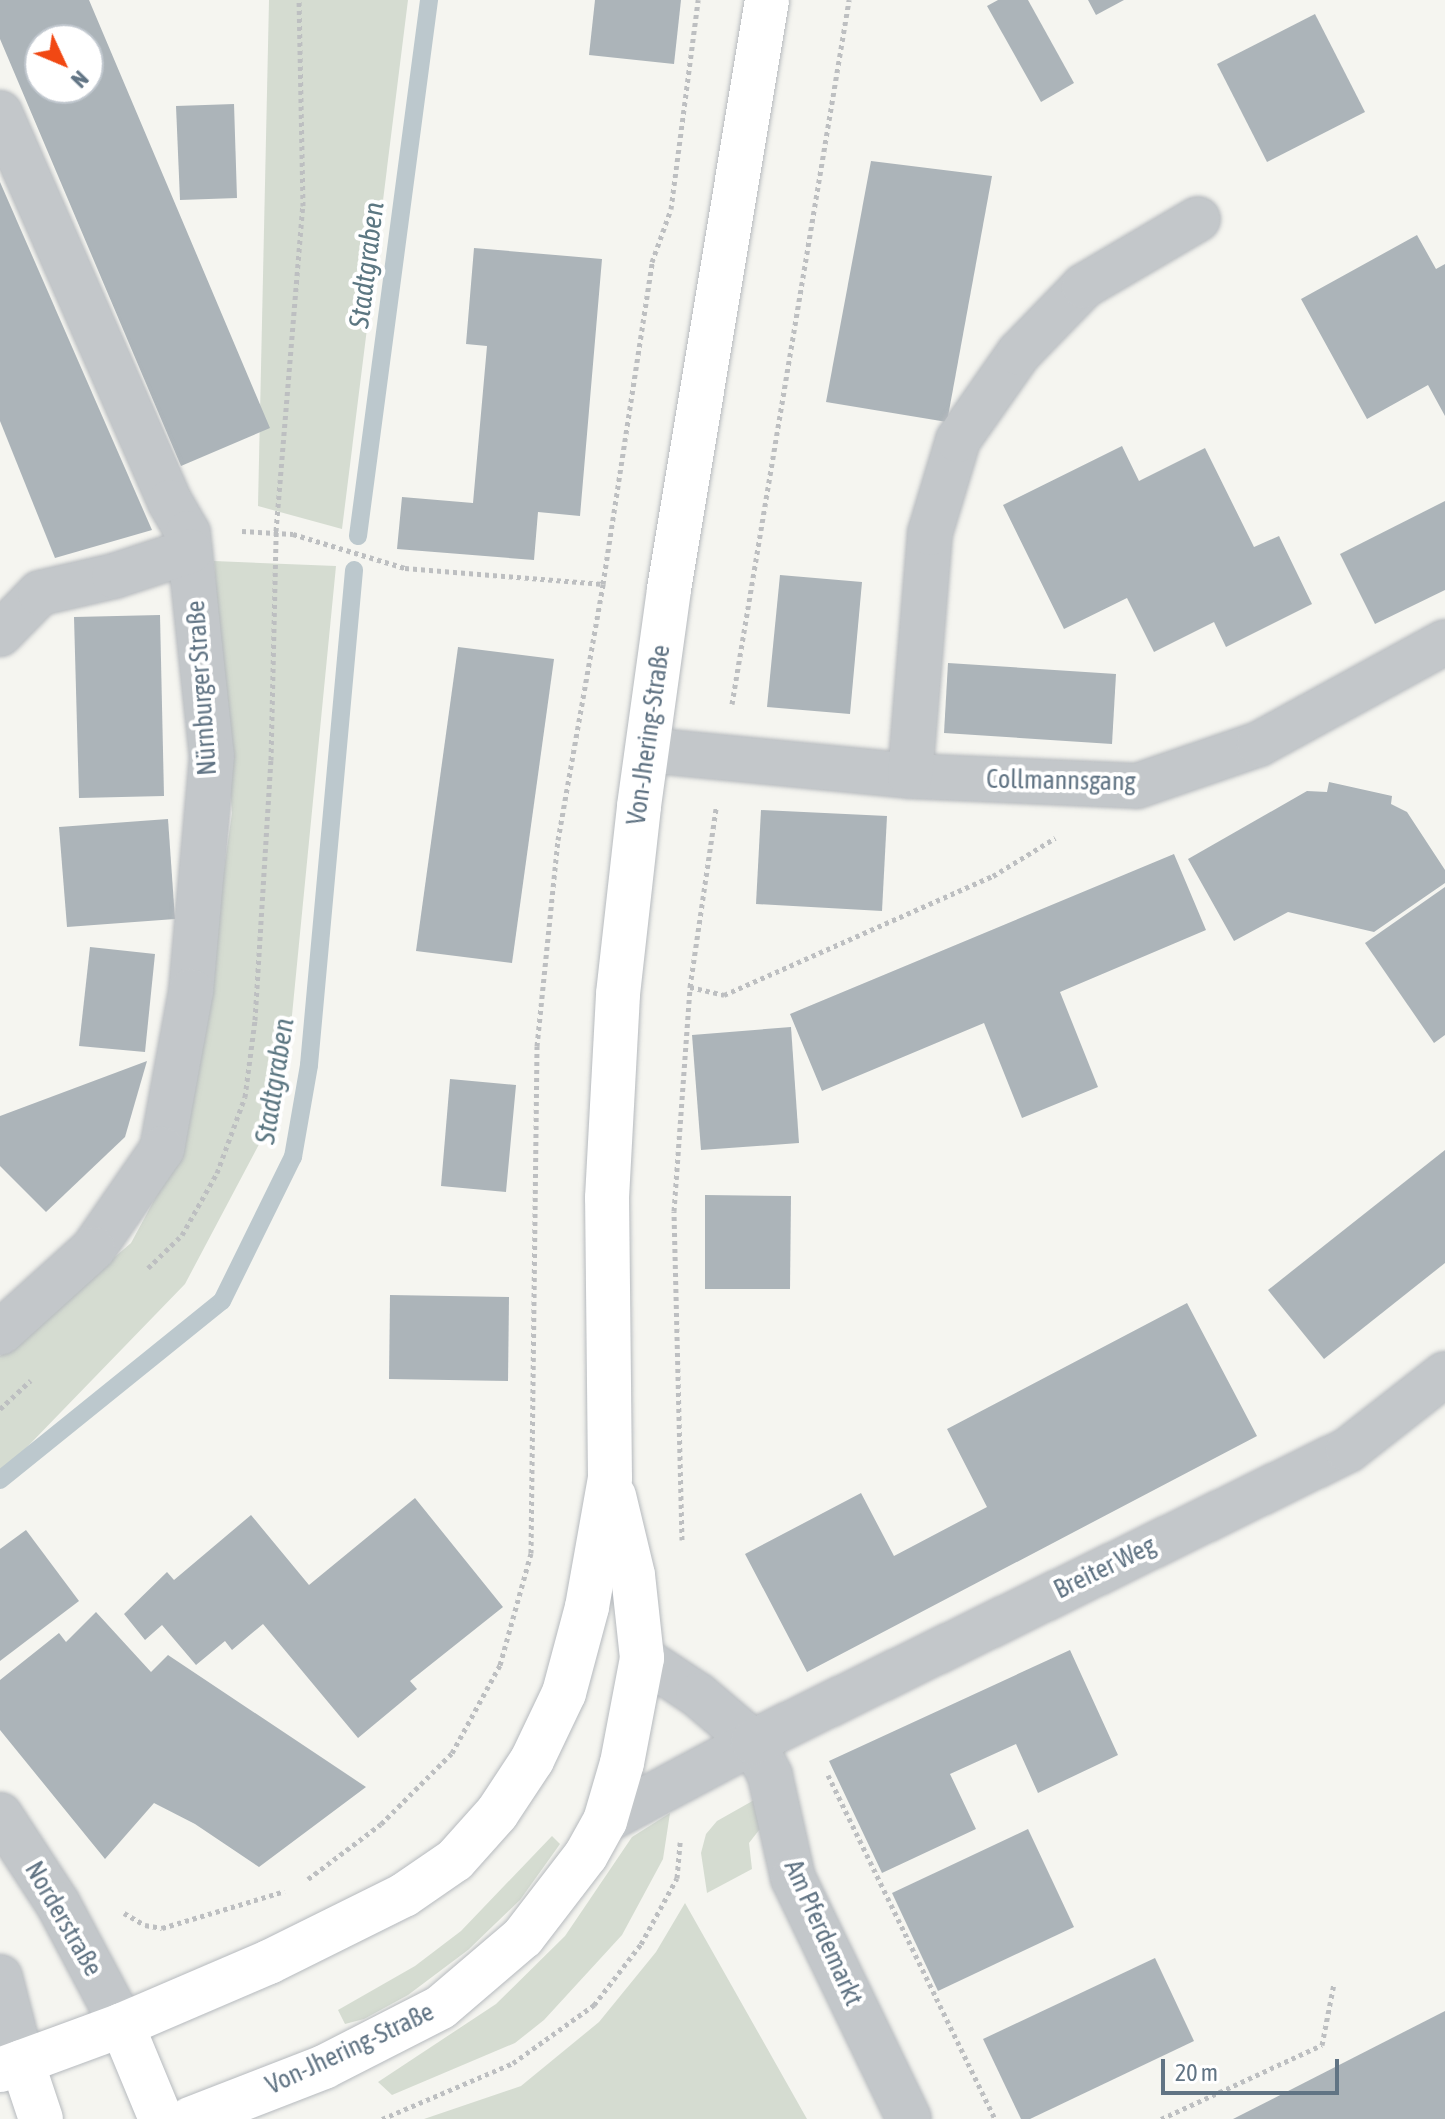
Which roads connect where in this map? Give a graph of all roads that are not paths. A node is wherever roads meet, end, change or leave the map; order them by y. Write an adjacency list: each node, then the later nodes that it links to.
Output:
1 (767, 0): 7 (main road, Von-Jhering-Straße)
2 (0, 113): 4 (street, Nürnburger Straße)
3 (1198, 219): 8 (street)
4 (190, 551): 5 (street); 9 (street, Nürnburger Straße)
5 (0, 634)
6 (1445, 642): 8 (street, Collmannsgang)
7 (647, 750): 8 (street, Collmannsgang); 11 (main road, Von-Jhering-Straße)
8 (910, 776)
9 (0, 1333)
10 (1445, 1374): 13 (street, Breiter Weg)
11 (610, 1478): 12 (main road, Von-Jhering-Straße); 17 (main road, Von-Jhering-Straße)
12 (642, 1658): 13 (street); 15 (main road, Von-Jhering-Straße)
13 (753, 1742): 15 (street, Breiter Weg); 22 (street, Am Pferdemarkt)
14 (0, 1815): 17 (street, Norderstraße)
15 (605, 1821): 21 (main road, Von-Jhering-Straße)
16 (0, 1977): 18 (street)
17 (122, 2025): 18 (main road, Von-Jhering-Straße); 20 (main road)
18 (11, 2066): 19 (main road)
19 (41, 2119)
20 (161, 2119)
21 (190, 2119)
22 (909, 2119)

